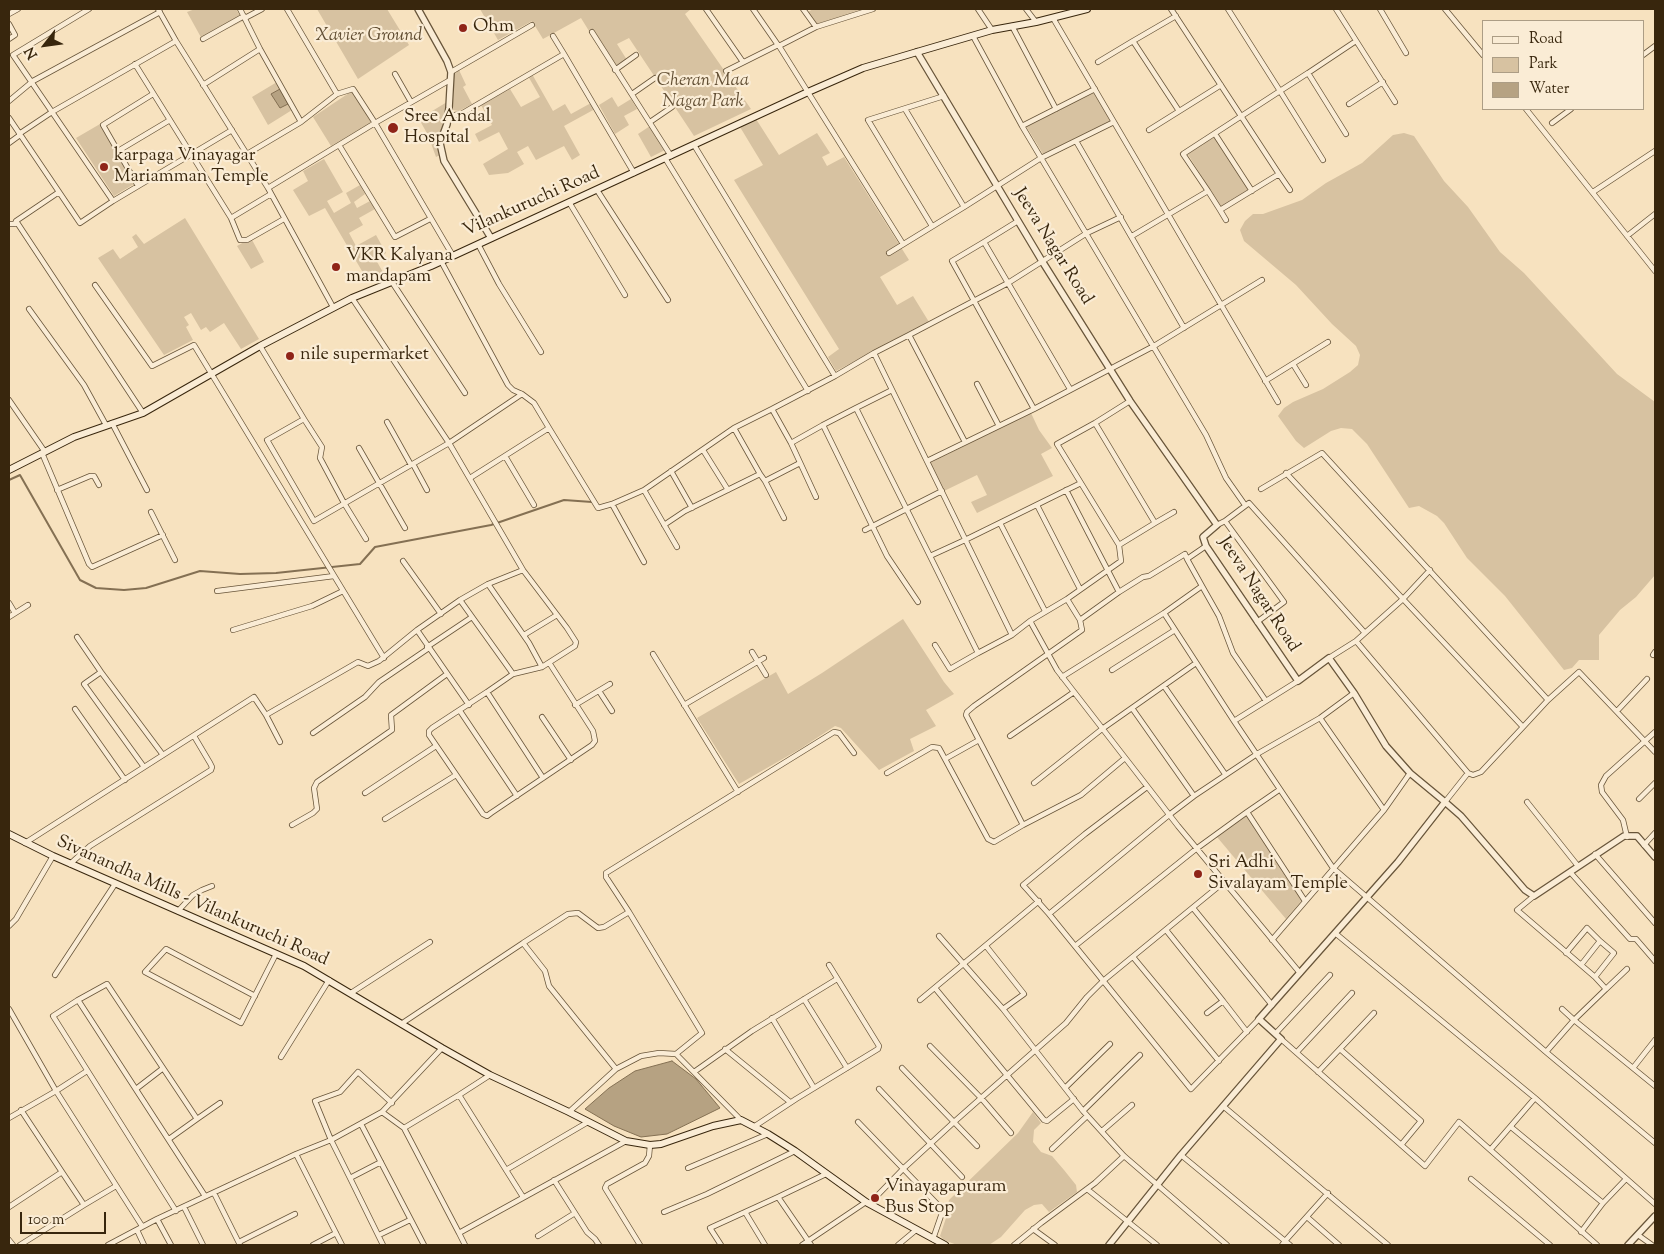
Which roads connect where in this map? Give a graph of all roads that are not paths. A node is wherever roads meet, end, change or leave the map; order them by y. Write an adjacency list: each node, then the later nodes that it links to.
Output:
1 (18, 9): 21 (street)
2 (88, 9): 48 (street)
3 (240, 9): 23 (street)
4 (262, 9): 23 (street)
5 (287, 9): 67 (street)
6 (418, 9): 54 (street)
7 (706, 9): 49 (street)
8 (753, 9): 39 (street)
9 (811, 9): 20 (street)
10 (873, 9): 29 (street)
11 (978, 9): 30 (street)
12 (1026, 9): 25 (street)
13 (1087, 9): 24 (main road, Vilankuruchi Road)
14 (1171, 9): 22 (street)
15 (1228, 9): 64 (street)
16 (1336, 9): 38 (street)
17 (1380, 9): 43 (street)
18 (1446, 9): 45 (street)
19 (159, 10): 36 (street); 59 (street)
20 (805, 10): 29 (street)
21 (9, 14)
22 (1176, 16): 37 (street); 62 (street)
23 (244, 17): 35 (street); 41 (street)
24 (1053, 18): 25 (main road, Vilankuruchi Road); 63 (street)
25 (1036, 22): 28 (main road, Vilankuruchi Road)
26 (9, 24): 34 (street)
27 (532, 25): 54 (street)
28 (1012, 26): 30 (main road, Vilankuruchi Road); 76 (street)
29 (816, 27): 39 (street)
30 (992, 30): 33 (main road, Vilankuruchi Road)
31 (592, 32): 52 (street)
32 (554, 36): 44 (street)
33 (973, 36): 42 (main road, Vilankuruchi Road); 90 (street)
34 (9, 39)
35 (203, 39)
36 (176, 41): 51 (street); 61 (street)
37 (1133, 41): 50 (street); 79 (street)
38 (1356, 41): 55 (street); 60 (street)
39 (778, 45): 49 (street); 65 (street)
40 (1655, 46): 46 (street)
41 (260, 49): 61 (street); 85 (street)
42 (917, 52): 65 (main road, Vilankuruchi Road); 69 (street, Jeeva Nagar Road)
43 (1406, 53)
44 (564, 54): 81 (street); 107 (street)
45 (1482, 54)
46 (1644, 54)
47 (636, 55): 52 (street)
48 (11, 56): 59 (street)
49 (743, 62): 53 (street)
50 (1098, 62)
51 (135, 64): 66 (street); 80 (street)
52 (615, 70): 68 (street)
53 (726, 71)
54 (451, 72): 58 (street)
55 (1308, 73): 64 (street); 95 (street)
56 (395, 74): 71 (street)
57 (655, 78): 68 (street)
58 (450, 80): 71 (street); 81 (street)
59 (33, 81): 70 (street); 80 (street)
60 (1383, 82): 72 (street); 73 (street)
61 (203, 85): 91 (street)
62 (1221, 85): 79 (street); 82 (street)
63 (1095, 89): 76 (street); 87 (street)
64 (1280, 91): 82 (street); 106 (street)
65 (808, 92): 99 (main road, Vilankuruchi Road); 140 (street)
66 (153, 94): 84 (street); 100 (street)
67 (337, 94): 85 (street); 88 (street)
68 (632, 94): 86 (street)
69 (944, 96): 75 (street); 110 (street, Jeeva Nagar Road)
70 (9, 101)
71 (411, 102): 88 (street)
72 (1395, 102)
73 (1348, 104)
74 (672, 107): 86 (street)
75 (904, 109): 121 (street); 133 (street)
76 (1056, 109): 90 (street)
77 (1527, 110): 117 (street)
78 (1570, 110): 89 (street)
79 (1179, 111): 92 (street)
80 (52, 112): 93 (street); 119 (street)
81 (448, 116): 137 (street)
82 (1242, 117): 94 (street); 108 (street)
83 (9, 118): 93 (street)
84 (170, 120): 100 (street); 102 (street)
85 (301, 122): 103 (street)
86 (650, 122): 104 (street)
87 (1114, 122): 96 (street); 124 (street)
88 (375, 123): 98 (street); 127 (street)
89 (1552, 123)
90 (1022, 126): 105 (street)
91 (232, 130): 102 (street); 103 (street)
92 (1149, 130)
93 (20, 134): 97 (street); 116 (street)
94 (1216, 134): 114 (street); 115 (street)
95 (1346, 134)
96 (1076, 141): 105 (street); 125 (street)
97 (9, 143)
98 (339, 145): 111 (street); 127 (street)
99 (694, 145): 104 (main road, Vilankuruchi Road); 167 (street)
100 (118, 151): 109 (street)
101 (1655, 151): 117 (street)
102 (190, 154): 109 (street); 126 (street)
103 (247, 154): 111 (street)
104 (668, 157): 107 (main road, Vilankuruchi Road); 173 (street)
105 (1041, 158): 110 (street); 134 (street)
106 (1323, 160)
107 (634, 173): 112 (main road, Vilankuruchi Road)
108 (1280, 174): 113 (street); 115 (street)
109 (138, 186): 119 (street)
110 (998, 186): 121 (street); 131 (street, Jeeva Nagar Road)
111 (268, 188): 118 (street)
112 (597, 190): 120 (main road, Vilankuruchi Road); 152 (street)
113 (1290, 190)
114 (1208, 191): 122 (street); 124 (street)
115 (1252, 191): 122 (street)
116 (59, 192): 119 (street); 130 (street)
117 (1593, 192): 136 (street)
118 (271, 194): 126 (street); 128 (street)
119 (113, 201)
120 (569, 202): 137 (main road, Vilankuruchi Road); 150 (street)
121 (964, 207): 133 (street)
122 (1220, 210): 129 (street)
123 (1655, 214): 136 (street)
124 (1168, 215): 135 (street); 154 (street)
125 (1121, 217): 134 (street); 135 (street)
126 (231, 218): 128 (street)
127 (430, 218): 142 (street)
128 (284, 219): 155 (street)
129 (1226, 220)
130 (16, 221): 132 (street); 182 (street)
131 (1018, 222): 138 (street); 143 (street, Jeeva Nagar Road)
132 (9, 224)
133 (932, 226): 140 (street)
134 (1087, 233): 143 (street); 161 (street)
135 (1132, 236): 157 (street)
136 (1627, 236): 145 (street)
137 (491, 238): 139 (main road, Vilankuruchi Road)
138 (984, 242): 148 (street); 153 (street)
139 (478, 244): 142 (main road, Vilankuruchi Road); 162 (street)
140 (903, 244): 141 (street)
141 (889, 253)
142 (453, 256): 144 (main road, Vilankuruchi Road)
143 (1042, 260): 148 (street); 165 (street, Jeeva Nagar Road)
144 (441, 261): 147 (main road, Vilankuruchi Road); 175 (street)
145 (1655, 271)
146 (1262, 280): 154 (street)
147 (392, 282): 151 (main road, Vilankuruchi Road); 174 (street)
148 (1008, 283): 153 (street); 171 (street)
149 (95, 285): 166 (street)
150 (625, 295)
151 (352, 298): 155 (main road, Vilankuruchi Road); 192 (street)
152 (668, 300)
153 (974, 301): 158 (street); 181 (street)
154 (1222, 306): 157 (street); 168 (street)
155 (333, 307): 160 (main road, Vilankuruchi Road)
156 (29, 309): 186 (street)
157 (1184, 328): 161 (street)
158 (909, 335): 163 (street); 191 (street)
159 (1328, 342): 164 (street)
160 (260, 346): 166 (main road, Vilankuruchi Road); 183 (street)
161 (1154, 346): 165 (street); 223 (street)
162 (541, 352)
163 (874, 353): 167 (street); 172 (street)
164 (1293, 364): 168 (street); 170 (street)
165 (1110, 368): 171 (street); 177 (street, Jeeva Nagar Road)
166 (212, 373): 182 (main road, Vilankuruchi Road); 251 (street)
167 (835, 376): 173 (street)
168 (1265, 381): 178 (street)
169 (977, 384): 188 (street)
170 (1306, 385)
171 (1070, 389): 181 (street)
172 (892, 390): 179 (street); 198 (street)
173 (808, 391): 180 (street)
174 (465, 393)
175 (522, 394): 189 (street); 192 (street)
176 (9, 400): 196 (street)
177 (1130, 401): 185 (street); 233 (street, Jeeva Nagar Road)
178 (1278, 402)
179 (856, 408): 187 (street); 225 (street)
180 (772, 409): 190 (street); 193 (street)
181 (1034, 409): 188 (street)
182 (143, 413): 186 (main road, Vilankuruchi Road)
183 (304, 419): 219 (street); 219 (street)
184 (387, 422): 200 (street)
185 (1095, 423): 207 (street); 231 (street)
186 (109, 424): 196 (main road, Vilankuruchi Road); 212 (street)
187 (823, 425): 193 (street); 234 (street)
188 (999, 426): 191 (street)
189 (549, 428): 197 (street); 221 (street)
190 (734, 428): 195 (street); 204 (street)
191 (965, 442): 198 (street)
192 (449, 443): 200 (street); 205 (street)
193 (790, 443): 199 (street)
194 (359, 448): 208 (street)
195 (703, 450): 202 (street); 215 (street)
196 (43, 453): 201 (main road, Vilankuruchi Road); 211 (street)
197 (505, 456): 205 (street); 220 (street)
198 (927, 461): 217 (street)
199 (800, 463): 206 (street); 218 (street)
200 (412, 465): 208 (street); 213 (street)
201 (9, 468)
202 (670, 471): 214 (street); 224 (street)
203 (1286, 473): 210 (street); 250 (street); 259 (street)
204 (760, 474): 206 (street); 215 (street)
205 (470, 478): 248 (street)
206 (765, 482): 228 (street)
207 (1081, 482): 216 (street); 240 (street)
208 (380, 483): 219 (street); 235 (street)
209 (99, 485): 211 (street)
210 (1261, 488)
211 (57, 490): 237 (street)
212 (147, 490)
213 (427, 490)
214 (644, 490): 221 (street); 232 (street)
215 (728, 490): 224 (street)
216 (1066, 490): 222 (street); 249 (street)
217 (942, 491): 225 (street); 239 (street)
218 (816, 497)
219 (344, 503): 238 (street)
220 (534, 504)
221 (612, 504): 247 (street)
222 (1037, 505): 230 (street); 254 (street)
223 (1245, 505): 229 (street); 277 (street)
224 (692, 508): 232 (street)
225 (906, 510): 234 (street); 243 (street)
226 (152, 512): 237 (street)
227 (1174, 512): 231 (street)
228 (784, 518)
229 (1225, 521): 233 (street); 273 (street)
230 (1000, 523): 239 (street); 264 (street)
231 (1155, 524): 240 (street)
232 (664, 525): 242 (street)
233 (1217, 525): 241 (street, Jeeva Nagar Road)
234 (872, 526): 236 (street); 261 (street)
235 (405, 528)
236 (864, 530)
237 (163, 536): 245 (street)
238 (366, 539)
239 (965, 540): 243 (street); 279 (street)
240 (1119, 544): 249 (street)
241 (1206, 546): 244 (street); 273 (street, Jeeva Nagar Road)
242 (677, 547)
243 (930, 556): 285 (street)
244 (1187, 559): 253 (street); 257 (street)
245 (175, 560)
246 (403, 561): 267 (street)
247 (644, 562)
248 (523, 570): 252 (street); 268 (street)
249 (1107, 570): 254 (street); 257 (street)
250 (1430, 570): 259 (street); 309 (street)
251 (334, 576): 255 (street); 256 (street)
252 (488, 584): 260 (street); 278 (street)
253 (1202, 586): 265 (street); 310 (street)
254 (1080, 589): 258 (street)
255 (217, 591)
256 (343, 591): 274 (street); 288 (street)
257 (1119, 592): 271 (street)
258 (1067, 599): 264 (street); 271 (street)
259 (1403, 599): 277 (street); 323 (street)
260 (460, 600): 267 (street); 270 (street)
261 (918, 602)
262 (9, 603): 266 (street)
263 (28, 605): 266 (street)
264 (1045, 611): 272 (street)
265 (1164, 612): 276 (street); 300 (street)
266 (15, 613): 269 (street)
267 (441, 614): 275 (street)
268 (557, 615): 278 (street); 293 (street)
269 (9, 617)
270 (472, 617): 283 (street); 298 (street)
271 (1080, 620): 287 (street)
272 (1030, 621): 279 (street); 287 (street)
273 (1257, 622): 302 (street, Jeeva Nagar Road)
274 (233, 630)
275 (417, 630): 283 (street); 288 (street)
276 (1175, 630): 292 (street); 295 (street)
277 (1365, 633): 281 (street)
278 (524, 635): 294 (street)
279 (1012, 635): 285 (street)
280 (77, 637): 296 (street)
281 (1356, 641): 290 (street); 343 (street)
282 (935, 645): 285 (street)
283 (428, 647): 297 (street); 326 (street)
284 (752, 652): 291 (street)
285 (978, 653)
286 (653, 654): 313 (street)
287 (1047, 654): 300 (street); 329 (street)
288 (384, 658): 319 (street)
289 (764, 658): 291 (street)
290 (1329, 658): 302 (street, Jeeva Nagar Road); 308 (street)
291 (758, 662): 299 (street); 313 (street)
292 (1196, 663): 304 (street); 322 (street)
293 (550, 664): 294 (street); 312 (street)
294 (542, 667): 298 (street)
295 (1112, 670)
296 (101, 672): 336 (street); 340 (street)
297 (447, 674): 311 (street); 366 (street)
298 (513, 674): 306 (street)
299 (766, 675)
300 (1062, 677): 307 (street)
301 (1647, 679): 318 (street)
302 (1298, 681): 310 (street)
303 (610, 684): 305 (street)
304 (1164, 686): 315 (street); 344 (street)
305 (599, 691): 312 (street); 317 (street)
306 (488, 692): 311 (street); 346 (street)
307 (1074, 692): 324 (street); 328 (street)
308 (1354, 693): 321 (street); 342 (street)
309 (1548, 700): 318 (street); 323 (street)
310 (1266, 701): 322 (street)
311 (469, 705): 316 (street)
312 (575, 705): 339 (street)
313 (684, 705): 353 (street)
314 (75, 708): 347 (street)
315 (1132, 708): 324 (street); 355 (street)
316 (460, 711): 332 (street); 354 (street)
317 (612, 711)
318 (1617, 711): 331 (street)
319 (266, 716): 327 (street); 330 (street)
320 (542, 717): 339 (street)
321 (1320, 718): 335 (street); 359 (street)
322 (1234, 721): 335 (street)
323 (1523, 727): 343 (street)
324 (1102, 729): 337 (street); 348 (street)
325 (1655, 732): 331 (street)
326 (313, 733)
327 (194, 736): 336 (street); 376 (street)
328 (1010, 736)
329 (979, 740): 338 (street); 365 (street)
330 (280, 742)
331 (1645, 742): 333 (street); 369 (street)
332 (436, 746): 345 (street); 352 (street)
333 (1655, 752)
334 (854, 753): 353 (street)
335 (1257, 754): 344 (street); 351 (street)
336 (163, 755): 340 (street)
337 (1125, 758): 350 (street); 365 (street)
338 (945, 759): 341 (street); 365 (street)
339 (570, 760): 346 (street)
340 (144, 767): 347 (street)
341 (887, 773)
342 (1410, 773): 357 (street); 359 (street)
343 (1468, 773): 357 (street)
344 (1225, 774): 355 (street)
345 (456, 775): 362 (street); 363 (street)
346 (543, 778): 354 (street)
347 (125, 780): 370 (street)
348 (1034, 782)
349 (1655, 783): 356 (street)
350 (1147, 787): 361 (street); 385 (street)
351 (1279, 790): 360 (street); 378 (street)
352 (365, 792)
353 (738, 792): 389 (street)
354 (517, 796): 362 (street)
355 (1194, 796): 361 (street)
356 (1639, 799)
357 (1445, 802): 383 (street); 384 (street)
358 (1527, 802): 377 (street)
359 (1384, 810): 378 (street)
360 (1247, 812): 372 (street); 386 (street)
361 (1169, 814): 372 (street); 390 (street)
362 (487, 816): 364 (street)
363 (385, 819)
364 (482, 819)
365 (1023, 825)
366 (292, 826)
367 (1655, 833): 371 (street)
368 (10, 836): 370 (main road, Sivanandha Mills - Vilankuruchi Road)
369 (1627, 836): 371 (street); 373 (street)
370 (25, 843): 374 (main road, Sivanandha Mills - Vilankuruchi Road)
371 (1644, 845): 375 (street)
372 (1196, 849): 380 (street); 401 (street)
373 (1595, 854): 377 (street); 392 (street)
374 (53, 856): 376 (main road, Sivanandha Mills - Vilankuruchi Road); 391 (street)
375 (1655, 857)
376 (70, 864): 381 (main road, Sivanandha Mills - Vilankuruchi Road)
377 (1578, 866): 379 (street)
378 (1334, 868): 384 (street); 386 (street)
379 (1570, 872): 383 (street); 405 (street)
380 (1224, 882): 387 (street); 396 (street)
381 (116, 884): 388 (main road, Sivanandha Mills - Vilankuruchi Road); 412 (street)
382 (212, 886): 388 (street)
383 (1534, 896): 402 (street)
384 (1367, 897): 394 (street); 448 (street)
385 (1039, 901): 390 (street); 400 (street)
386 (1305, 901): 396 (street)
387 (1193, 908): 393 (street); 427 (street)
388 (178, 911): 403 (main road, Sivanandha Mills - Vilankuruchi Road)
389 (629, 912): 399 (street); 449 (street)
390 (1049, 914): 401 (street)
391 (10, 923)
392 (1655, 923)
393 (1166, 930): 404 (street); 426 (street)
394 (1335, 933): 411 (street); 470 (street)
395 (939, 936): 406 (street)
396 (1272, 940): 411 (street)
397 (1600, 941): 402 (street); 408 (street); 414 (street)
398 (430, 942): 420 (street)
399 (524, 943): 436 (street); 457 (street)
400 (986, 946): 406 (street); 429 (street)
401 (1075, 946): 417 (street)
402 (1566, 953): 408 (street)
403 (276, 954): 416 (main road, Sivanandha Mills - Vilankuruchi Road); 422 (street)
404 (1133, 957): 417 (street); 452 (street)
405 (1655, 961): 409 (street)
406 (964, 963): 418 (street); 429 (street)
407 (829, 965): 415 (street)
408 (1581, 965): 414 (street)
409 (1655, 967)
410 (1626, 969): 419 (street)
411 (1300, 973): 427 (street)
412 (55, 975)
413 (1330, 975): 438 (street)
414 (1596, 977): 419 (street)
415 (837, 978): 423 (street); 453 (street)
416 (329, 980): 420 (main road, Sivanandha Mills - Vilankuruchi Road); 451 (street)
417 (1104, 981): 445 (street); 452 (street)
418 (935, 988): 425 (street); 462 (street)
419 (1606, 988): 435 (street)
420 (351, 993): 436 (main road, Sivanandha Mills - Vilankuruchi Road)
421 (1352, 993): 447 (street)
422 (255, 996): 422 (street)
423 (804, 999): 433 (street); 453 (street)
424 (78, 1000): 456 (street); 458 (street); 466 (street)
425 (920, 1000)
426 (1223, 1001): 431 (street); 437 (street)
427 (1272, 1005): 434 (street)
428 (9, 1009): 468 (street)
429 (1003, 1009): 445 (street)
430 (1562, 1009): 435 (street)
431 (1207, 1013)
432 (1374, 1013): 446 (street)
433 (772, 1018): 444 (street); 464 (street)
434 (1259, 1019): 437 (street); 438 (street)
435 (1574, 1020): 448 (street); 455 (street)
436 (401, 1024): 443 (main road, Sivanandha Mills - Vilankuruchi Road)
437 (1247, 1032): 452 (street)
438 (1276, 1033): 439 (street)
439 (1281, 1039): 447 (street); 477 (street)
440 (1655, 1040): 455 (street)
441 (1110, 1044): 465 (street)
442 (930, 1046): 471 (street)
443 (442, 1048): 461 (main road, Sivanandha Mills - Vilankuruchi Road); 475 (street)
444 (726, 1049): 459 (street); 473 (street)
445 (1036, 1049): 462 (street); 465 (street)
446 (1340, 1049): 460 (street); 502 (street)
447 (1297, 1052): 460 (street)
448 (1546, 1052): 499 (street)
449 (676, 1054): 457 (street); 459 (street)
450 (1140, 1055): 479 (street)
451 (282, 1057)
452 (1219, 1061)
453 (847, 1068): 464 (street)
454 (902, 1068): 488 (street)
455 (1633, 1068): 463 (street)
456 (162, 1069): 466 (street); 484 (street)
457 (616, 1069): 481 (street)
458 (87, 1071): 468 (street); 535 (street)
459 (694, 1072): 485 (street)
460 (1318, 1072): 502 (street)
461 (490, 1075): 469 (street); 481 (main road, Sivanandha Mills - Vilankuruchi Road)
462 (1006, 1076): 471 (street); 472 (street)
463 (1655, 1086)
464 (814, 1088): 473 (street)
465 (1065, 1088): 472 (street)
466 (136, 1089): 496 (street)
467 (879, 1089): 500 (street)
468 (56, 1091): 478 (street); 522 (street)
469 (459, 1095): 492 (street); 513 (street)
470 (1534, 1098): 491 (street); 519 (street)
471 (982, 1099): 488 (street); 494 (street)
472 (1074, 1099): 479 (street)
473 (790, 1102): 490 (street)
474 (220, 1103): 484 (street)
475 (392, 1103): 480 (street); 497 (street)
476 (1132, 1105): 493 (street)
477 (1223, 1106): 508 (street); 525 (street)
478 (21, 1110): 483 (street); 514 (street)
479 (1083, 1110): 482 (street)
480 (382, 1112): 489 (street); 492 (street)
481 (570, 1112): 486 (main road, Sivanandha Mills - Vilankuruchi Road)
482 (1087, 1116): 493 (street); 504 (street)
483 (9, 1118)
484 (197, 1119): 496 (street)
485 (741, 1120): 490 (main road); 501 (main road, Sivanandha Mills - Vilankuruchi Road)
486 (588, 1122): 498 (main road, Sivanandha Mills - Vilankuruchi Road); 513 (street)
487 (858, 1122): 512 (street)
488 (954, 1122): 500 (street); 503 (street)
489 (361, 1124): 497 (street); 510 (street)
490 (755, 1126): 495 (main road)
491 (1511, 1127): 505 (street); 530 (street)
492 (404, 1128): 550 (street)
493 (1102, 1131): 509 (street)
494 (1011, 1133)
495 (768, 1134): 506 (main road); 511 (street)
496 (169, 1139): 526 (street)
497 (331, 1140): 507 (street); 517 (street)
498 (626, 1141): 501 (main road, Sivanandha Mills - Vilankuruchi Road); 520 (street)
499 (1655, 1142)
500 (930, 1144): 512 (street); 516 (street)
501 (650, 1145): 572 (street)
502 (1401, 1145): 505 (street)
503 (977, 1146)
504 (1052, 1149)
505 (1491, 1149): 549 (street)
506 (795, 1151): 515 (main road); 536 (street)
507 (296, 1154): 524 (street); 551 (street)
508 (1180, 1155): 521 (street); 558 (street)
509 (1124, 1156): 521 (street); 523 (street)
510 (381, 1162): 517 (street); 543 (street)
511 (688, 1168)
512 (904, 1168): 529 (street); 555 (street)
513 (506, 1170): 528 (street)
514 (62, 1172): 532 (street); 533 (street)
515 (826, 1174): 527 (street); 529 (main road)
516 (962, 1177)
517 (350, 1178): 552 (street)
518 (1471, 1179): 586 (street)
519 (1626, 1179): 530 (street); 531 (street)
520 (554, 1180): 528 (street); 538 (street)
521 (1157, 1184): 544 (street); 582 (street)
522 (116, 1186): 532 (street); 545 (street)
523 (1086, 1189): 544 (street); 546 (street)
524 (214, 1193): 526 (street); 559 (street)
525 (1328, 1193): 541 (street); 585 (street)
526 (205, 1196): 534 (street)
527 (778, 1197): 537 (street); 557 (street)
528 (523, 1198): 550 (street)
529 (868, 1203): 548 (main road); 557 (street)
530 (1603, 1203): 549 (street)
531 (1655, 1204)
532 (84, 1205): 561 (street)
533 (9, 1207)
534 (184, 1207): 535 (street); 565 (street)
535 (176, 1211): 542 (street)
536 (664, 1212)
537 (745, 1212): 573 (street); 574 (street)
538 (574, 1213): 554 (street); 571 (street)
539 (295, 1214): 559 (street)
540 (1655, 1216): 553 (street)
541 (1307, 1217): 558 (street); 584 (street)
542 (157, 1219): 545 (street); 564 (street)
543 (410, 1220): 552 (street); 569 (street)
544 (1128, 1223): 580 (street); 581 (street)
545 (142, 1226): 547 (street)
546 (1033, 1229): 578 (street); 579 (street)
547 (136, 1230): 562 (street); 563 (street)
548 (916, 1230): 555 (main road); 576 (street)
549 (1581, 1232): 587 (street)
550 (459, 1233): 570 (street)
551 (336, 1234): 566 (street); 567 (street)
552 (379, 1234): 568 (street)
553 (1638, 1235): 588 (street); 589 (street)
554 (538, 1236)
555 (932, 1239): 577 (main road)
556 (9, 1240): 560 (street)
557 (810, 1243): 575 (street)
558 (1284, 1243): 583 (street)
559 (240, 1244)
560 (12, 1245)
561 (20, 1245)
562 (108, 1245)
563 (144, 1245)
564 (171, 1245)
565 (204, 1245)
566 (313, 1245)
567 (342, 1245)
568 (384, 1245)
569 (424, 1245)
570 (465, 1245)
571 (599, 1245)
572 (640, 1245)
573 (721, 1245)
574 (765, 1245)
575 (802, 1245)
576 (898, 1245)
577 (945, 1245)
578 (1014, 1245)
579 (1054, 1245)
580 (1109, 1245)
581 (1157, 1245)
582 (1228, 1245)
583 (1290, 1245)
584 (1339, 1245)
585 (1388, 1245)
586 (1550, 1245)
587 (1597, 1245)
588 (1628, 1245)
589 (1652, 1245)

